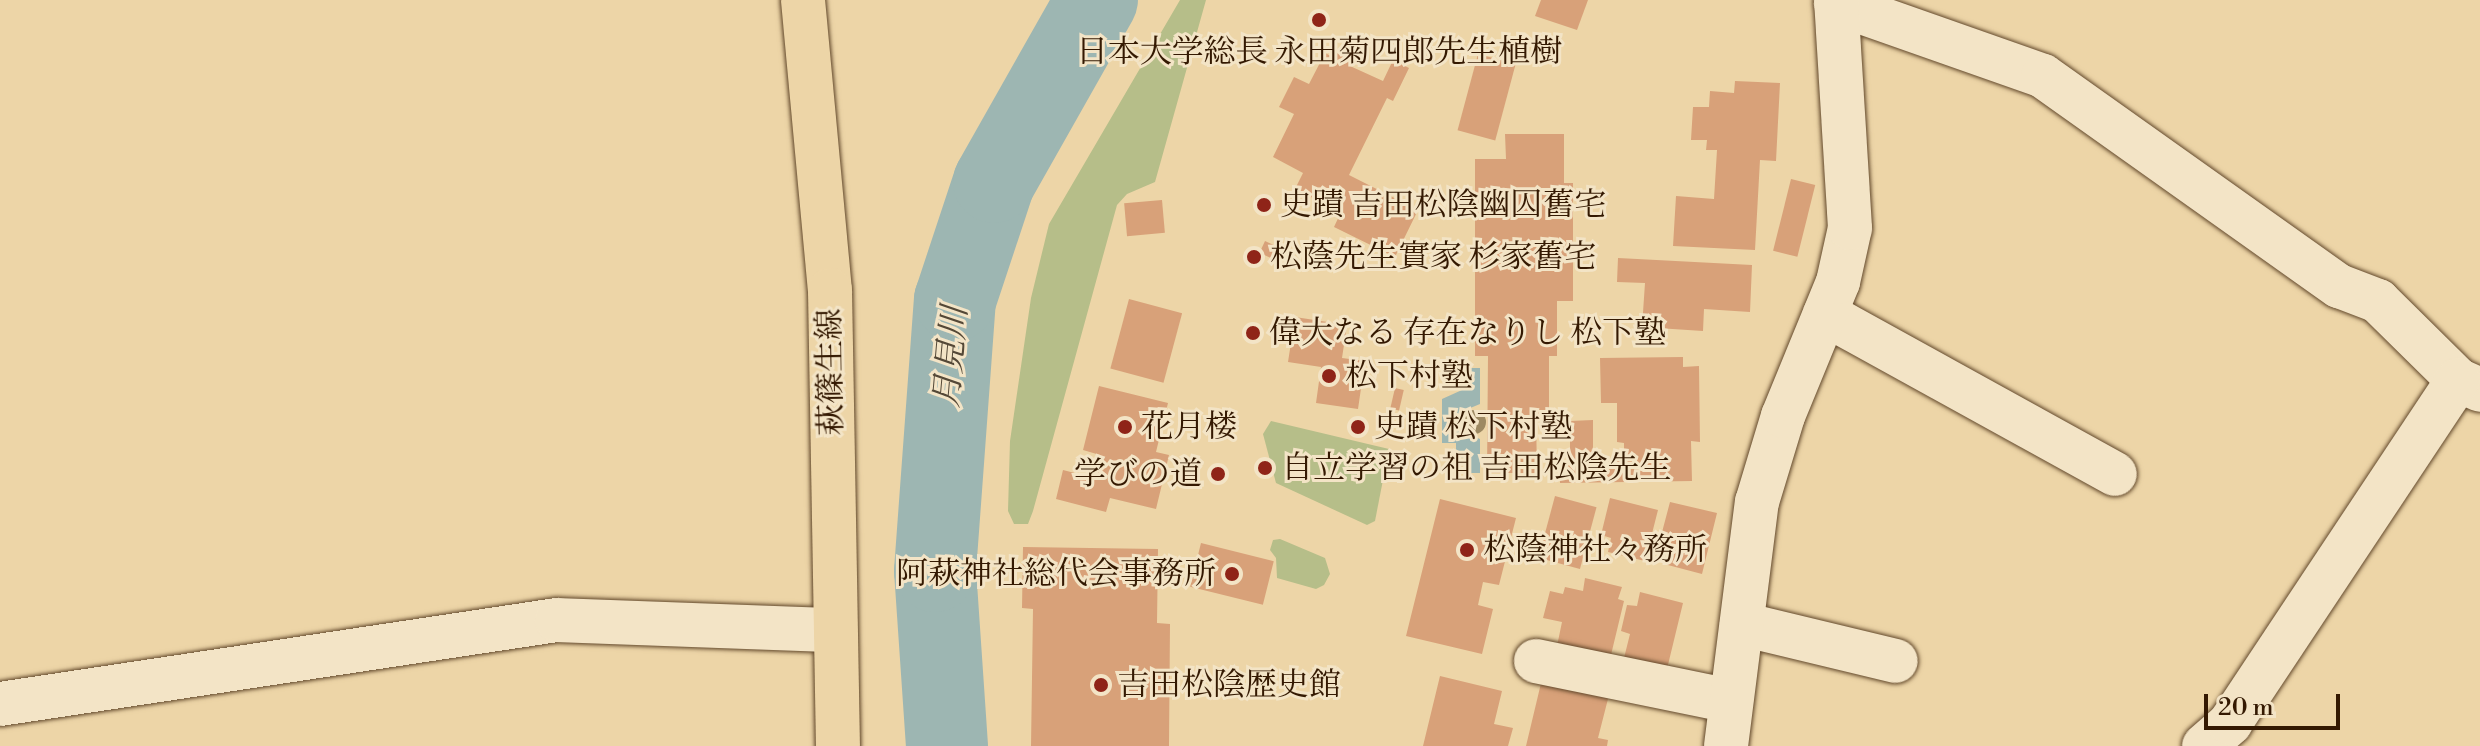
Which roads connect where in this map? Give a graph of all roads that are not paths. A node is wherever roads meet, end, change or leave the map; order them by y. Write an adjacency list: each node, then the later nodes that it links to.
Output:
1 (803, 0): 7 (main road, 萩篠生線)
2 (1836, 2): 3 (street); 4 (street)
3 (1825, 314): 5 (street); 6 (street)
4 (2469, 385): 14 (street)
5 (2115, 474)
6 (1742, 624): 9 (street); 10 (street)
7 (834, 630): 11 (street); 12 (main road, 萩篠生線)
8 (1536, 661): 10 (street)
9 (1896, 661)
10 (1731, 701): 13 (street)
11 (0, 704)
12 (838, 746)
13 (1726, 746)
14 (2204, 746)

